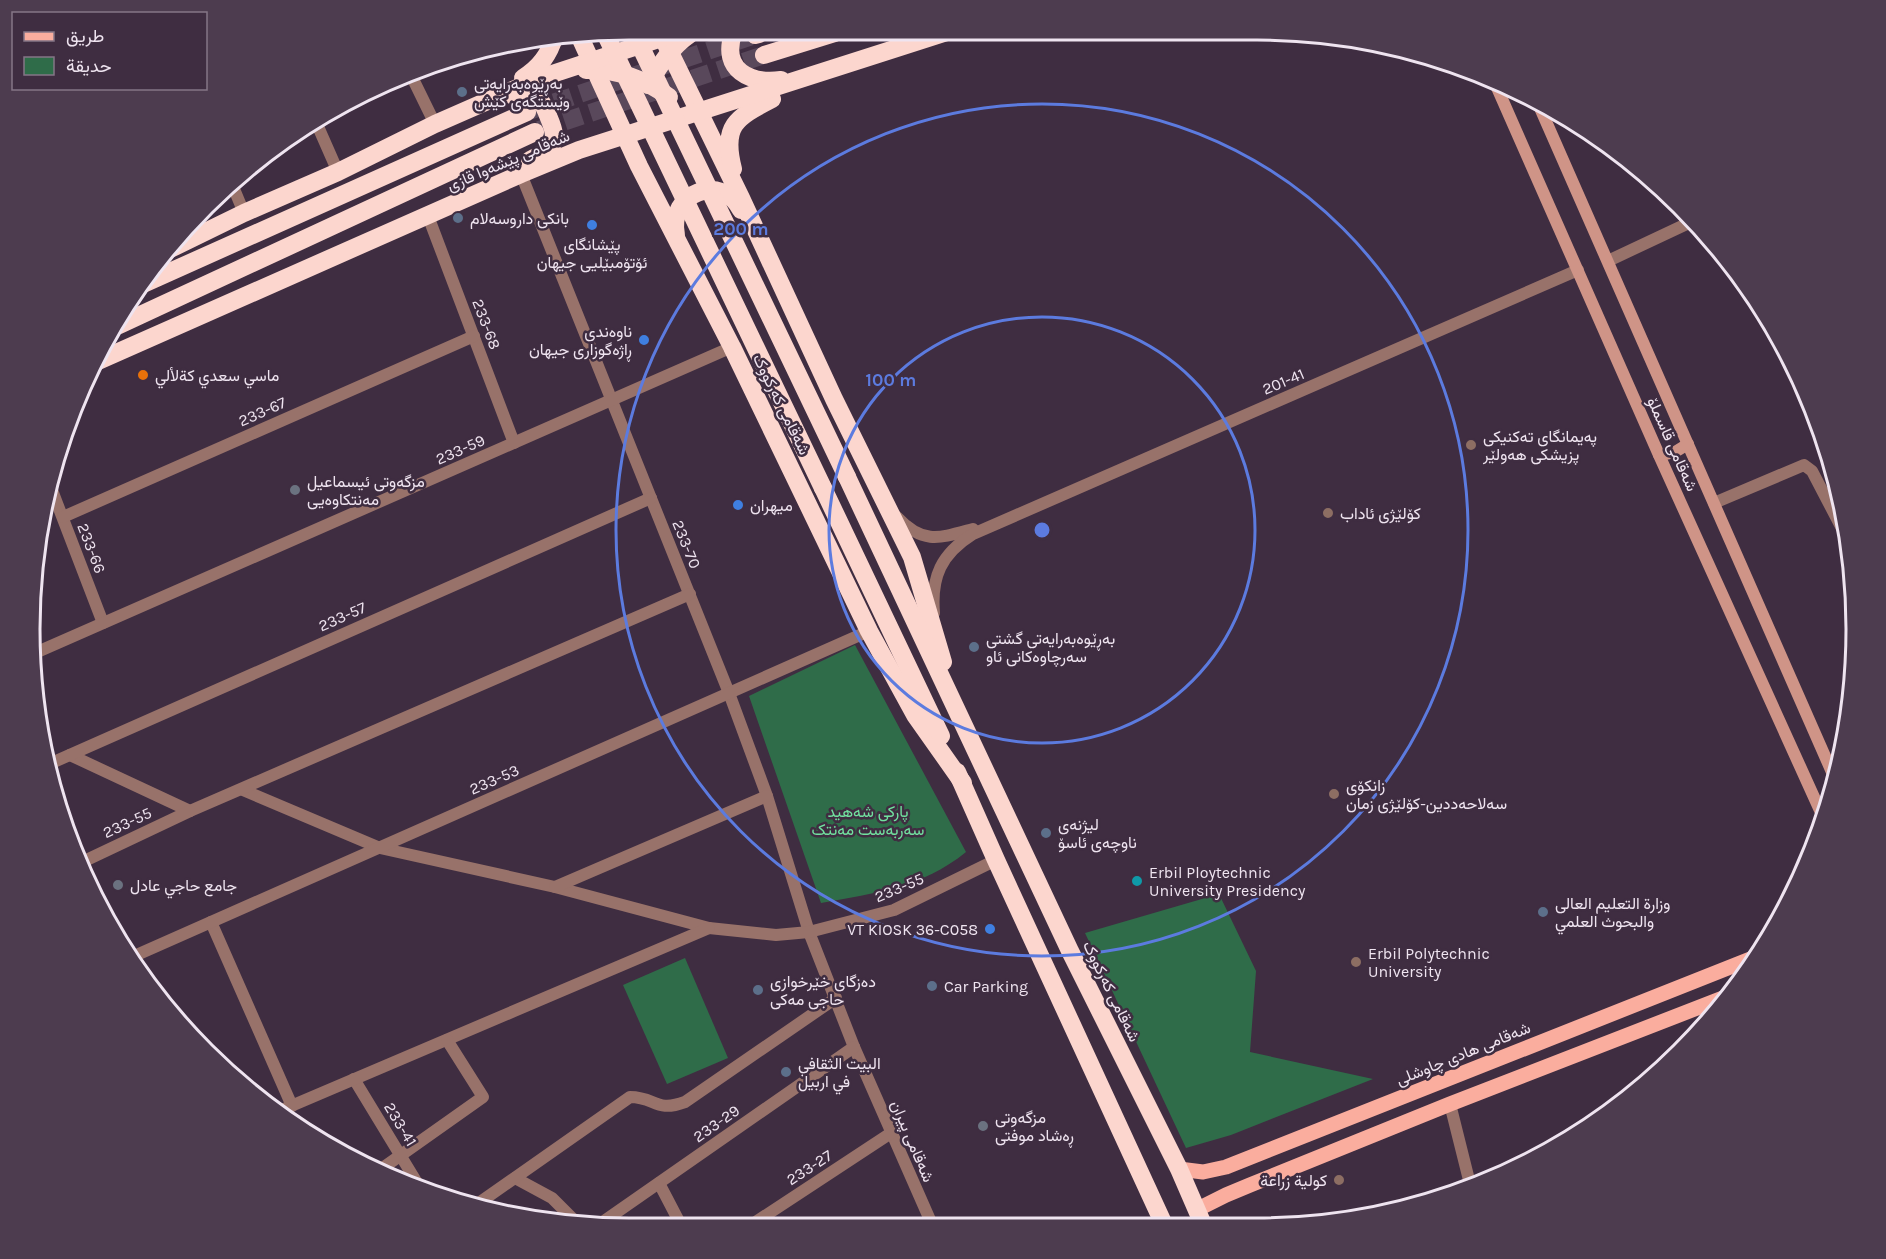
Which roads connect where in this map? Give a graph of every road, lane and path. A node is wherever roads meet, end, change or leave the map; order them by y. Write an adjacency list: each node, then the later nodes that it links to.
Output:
1 (653, 40): 12 (highway)
2 (657, 40): 15 (highway)
3 (659, 40): 19 (highway)
4 (659, 40): 65 (highway, شەقامی کەرکووک, bridge)
5 (731, 40): 13 (highway)
6 (812, 40): 11 (highway)
7 (923, 40): 13 (highway)
8 (609, 41): 66 (highway, شەقامی کەرکووک, bridge)
9 (583, 43): 12 (highway)
10 (550, 46): 17 (highway)
11 (764, 55)
12 (595, 63): 15 (highway); 17 (highway); 24 (highway)
13 (821, 74): 19 (highway); 31 (highway)
14 (414, 81): 22 (street)
15 (645, 86): 19 (highway); 24 (highway)
16 (1499, 93): 39 (main road, شەقامی قاسملۆ)
17 (494, 97): 18 (highway)
18 (470, 108): 22 (highway); 33 (highway)
19 (693, 110): 24 (highway); 31 (highway, شەقامی کەرکووک)
20 (527, 112): 40 (highway)
21 (1544, 115): 38 (main road, شەقامی قاسملۆ)
22 (435, 124): 28 (highway)
23 (319, 129): 28 (street)
24 (627, 129): 26 (highway); 27 (highway)
25 (535, 132): 41 (highway, شەقامی پێشەوا قازی)
26 (579, 150): 27 (highway); 29 (highway, شەقامی پێشەوا قازی)
27 (639, 166): 37 (highway, شەقامی کەرکووک)
28 (338, 172): 32 (highway)
29 (521, 174): 33 (highway, شەقامی پێشەوا قازی); 45 (street, 233-70)
30 (235, 193): 32 (street)
31 (741, 198): 35 (highway, شەقامی کەرکووک)
32 (244, 213): 36 (highway)
33 (435, 213): 42 (street, 233-68); 44 (highway, شەقامی پێشەوا قازی)
34 (1684, 225): 38 (street)
35 (759, 240): 37 (highway); 51 (highway, شەقامی کەرکووک)
36 (187, 241)
37 (678, 242): 43 (highway, شەقامی کەرکووک)
38 (1608, 261): 47 (main road, شەقامی قاسملۆ)
39 (1578, 270): 48 (main road, شەقامی قاسملۆ); 55 (street, 201-41)
40 (157, 278)
41 (128, 321)
42 (474, 336): 46 (street, 233-68); 54 (street, 233-67)
43 (732, 347): 45 (street, 233-59); 58 (highway, شەقامی کەرکووک)
44 (107, 357)
45 (612, 400): 46 (street, 233-59); 49 (street, 233-70)
46 (514, 443): 57 (street, 233-59)
47 (1688, 444): 48 (main road); 52 (main road, شەقامی قاسملۆ)
48 (1659, 455): 69 (main road, شەقامی قاسملۆ)
49 (651, 498): 56 (street, 233-70); 62 (street, 233-57)
50 (56, 499): 54 (street, 233-66)
51 (885, 502): 55 (street, 201-41); 59 (highway, شەقامی کەرکووک)
52 (1714, 503): 53 (street); 64 (main road, شەقامی قاسملۆ)
53 (1833, 512)
54 (63, 517): 57 (street, 233-66)
55 (1000, 521): 59 (street, 201-41)
56 (690, 594): 61 (street, 233-70); 67 (street, 233-55)
57 (103, 623): 60 (street, 233-59)
58 (869, 632): 61 (street, 233-53); 66 (highway, شەقامی کەرکووک)
59 (937, 640): 65 (highway, شەقامی کەرکووک)
60 (41, 650)
61 (729, 693): 68 (street, 233-70); 71 (street, 233-53)
62 (70, 755): 63 (street, 233-57); 70 (street)
63 (56, 761)
64 (1829, 765)
65 (984, 771): 95 (highway, شەقامی کەرکووک)
66 (963, 783): 73 (highway, شەقامی کەرکووک)
67 (243, 790): 70 (street, 233-55); 71 (street, 233-55)
68 (767, 796): 74 (street); 77 (street, 233-70)
69 (1818, 806)
70 (190, 811): 72 (street, 233-55)
71 (380, 848): 74 (street, 233-55); 75 (street, 233-53)
72 (87, 860)
73 (996, 860): 77 (street, 233-55); 109 (highway, شەقامی کەرکووک)
74 (555, 887): 76 (street, 233-55)
75 (211, 922): 78 (street, 233-53); 90 (street)
76 (709, 928): 77 (street, 233-55); 82 (street)
77 (809, 932): 80 (street, شەقامی پیران)
78 (138, 954)
79 (1742, 962): 84 (main road, شەقامی هادی چاوشلی)
80 (836, 998): 83 (street, شەقامی پیران); 98 (street)
81 (1712, 1002): 86 (main road)
82 (447, 1040): 87 (street); 93 (street)
83 (854, 1047): 92 (street, شەقامی پیران); 100 (street, 233-29)
84 (1521, 1050): 85 (main road, شەقامی هادی چاوشلی); 86 (main road)
85 (1487, 1064): 88 (main road); 96 (main road, شەقامی هادی چاوشلی)
86 (1532, 1073): 88 (main road)
87 (354, 1079): 90 (street); 93 (street, 233-41)
88 (1500, 1086): 89 (main road)
89 (1450, 1104): 99 (street); 101 (main road)
90 (292, 1106): 91 (street)
91 (287, 1108)
92 (891, 1132): 107 (street, 233-27); 108 (street, شەقامی پیران)
93 (401, 1155): 94 (street); 97 (street, 233-41)
94 (386, 1166)
95 (1179, 1169): 96 (main road, شەقامی هادی چاوشلی); 103 (highway, شەقامی کەرکووک)
96 (1215, 1170): 101 (main road)
97 (414, 1178)
98 (515, 1178): 102 (street); 104 (street)
99 (1469, 1179)
100 (659, 1183): 105 (street, 233-29); 106 (street)
101 (1226, 1195): 103 (main road)
102 (484, 1200)
103 (1196, 1210): 110 (highway, شەقامی کەرکووک)
104 (569, 1215)
105 (609, 1217)
106 (677, 1218)
107 (762, 1218)
108 (927, 1218)
109 (1161, 1218)
110 (1200, 1218)

